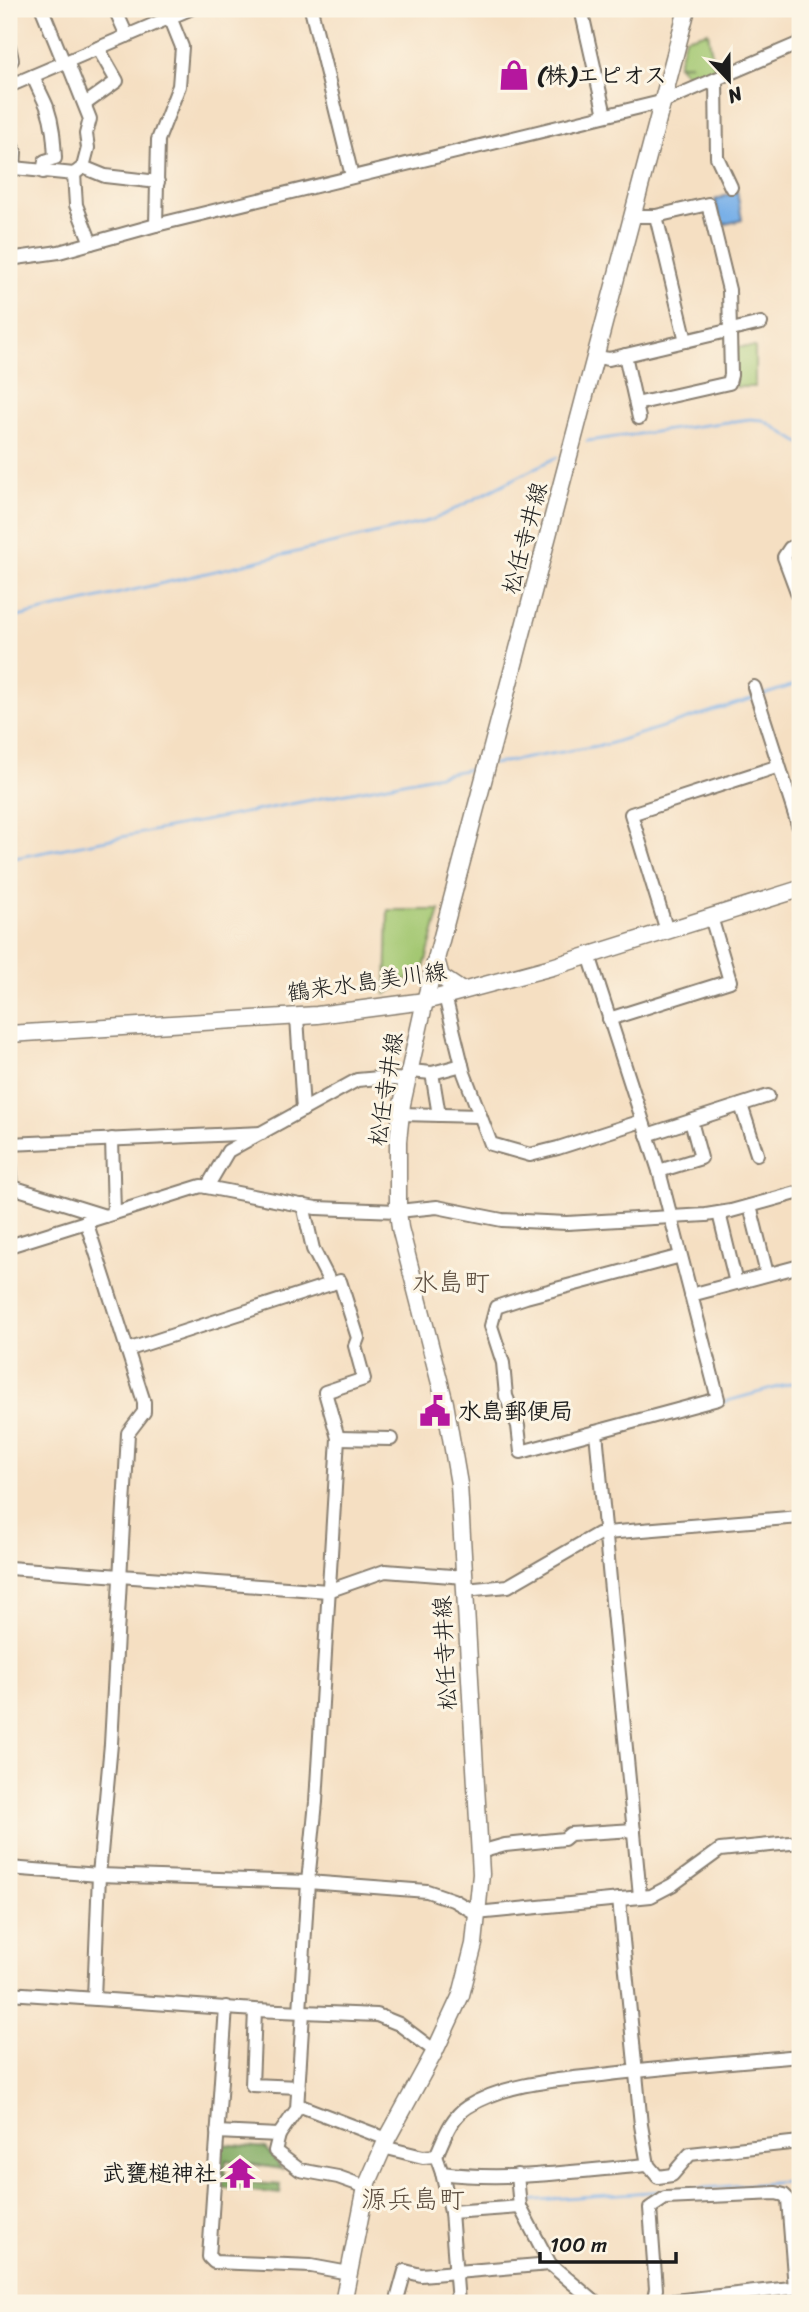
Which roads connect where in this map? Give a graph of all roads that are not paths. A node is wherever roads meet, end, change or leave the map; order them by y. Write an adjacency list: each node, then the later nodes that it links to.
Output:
1 (43, 9): 12 (street)
2 (115, 9): 8 (street)
3 (190, 9): 7 (street)
4 (311, 9): 24 (street)
5 (581, 9): 19 (street)
6 (687, 9): 17 (main road, 松任寺井線)
7 (170, 17): 8 (street); 25 (street)
8 (127, 36): 11 (street)
9 (800, 43): 15 (street)
10 (9, 46): 13 (street)
11 (98, 48): 12 (street); 18 (street)
12 (65, 62): 14 (street); 18 (street)
13 (9, 64)
14 (33, 76): 16 (street); 23 (street)
15 (716, 79): 17 (street); 26 (street)
16 (9, 86)
17 (664, 101): 19 (street); 27 (main road, 松任寺井線)
18 (85, 104): 22 (street)
19 (605, 115): 24 (street)
20 (9, 140): 21 (street)
21 (11, 168): 23 (street)
22 (79, 171): 23 (street); 25 (street); 30 (street)
23 (43, 172)
24 (352, 176): 29 (street)
25 (158, 182): 29 (street)
26 (731, 187)
27 (633, 216): 28 (street); 36 (main road, 松任寺井線)
28 (656, 216): 33 (street); 34 (street)
29 (156, 225): 30 (street)
30 (91, 243): 31 (street)
31 (9, 259)
32 (761, 323): 33 (street)
33 (730, 329): 34 (street); 37 (street)
34 (686, 341): 35 (street)
35 (625, 355): 36 (street); 37 (street)
36 (597, 357): 48 (main road, 松任寺井線)
37 (636, 404): 38 (street)
38 (639, 418)
39 (800, 544): 40 (street)
40 (800, 600)
41 (756, 693): 42 (street)
42 (779, 766): 43 (street); 46 (street)
43 (800, 831)
44 (800, 890): 45 (main road, 鶴来水島美川線)
45 (711, 917): 46 (main road, 鶴来水島美川線); 54 (street)
46 (667, 931): 47 (main road, 鶴来水島美川線)
47 (589, 956): 49 (main road, 鶴来水島美川線); 54 (street)
48 (436, 959): 49 (main road); 51 (main road, 松任寺井線)
49 (462, 991): 50 (main road, 鶴来水島美川線)
50 (445, 996): 51 (main road, 鶴来水島美川線); 57 (street)
51 (425, 1001): 52 (main road, 鶴来水島美川線); 55 (main road, 松任寺井線)
52 (393, 1006): 53 (main road, 鶴来水島美川線); 55 (main road)
53 (297, 1017): 56 (main road, 鶴来水島美川線); 62 (street)
54 (609, 1019): 66 (street)
55 (419, 1030): 59 (main road, 松任寺井線)
56 (9, 1034)
57 (462, 1065): 58 (street); 65 (street)
58 (432, 1073): 59 (street); 64 (street)
59 (409, 1076): 62 (street); 63 (main road, 松任寺井線)
60 (768, 1096): 61 (street)
61 (741, 1105): 67 (street); 73 (street)
62 (303, 1110): 68 (street)
63 (401, 1114): 64 (street); 79 (main road, 松任寺井線)
64 (439, 1115): 65 (street)
65 (480, 1116): 66 (street)
66 (642, 1121): 69 (street)
67 (691, 1121): 69 (street); 74 (street)
68 (262, 1133): 70 (street); 75 (street)
69 (647, 1135): 74 (street)
70 (111, 1139): 71 (street); 81 (street)
71 (9, 1144)
72 (9, 1150): 81 (street)
73 (757, 1154)
74 (659, 1171): 82 (street)
75 (207, 1187): 77 (street); 81 (street)
76 (800, 1192): 78 (street)
77 (303, 1205): 79 (street); 89 (street)
78 (750, 1206): 80 (street); 87 (street)
79 (398, 1211): 82 (street); 99 (main road, 松任寺井線)
80 (719, 1213): 82 (street); 88 (street)
81 (109, 1214): 83 (street)
82 (671, 1217): 85 (street)
83 (86, 1222): 84 (street); 91 (street)
84 (9, 1246)
85 (681, 1256): 90 (street); 92 (street)
86 (800, 1266): 87 (street)
87 (767, 1274): 88 (street)
88 (736, 1283): 90 (street)
89 (331, 1284): 91 (street); 93 (street)
90 (691, 1295): 92 (street)
91 (127, 1350): 98 (street)
92 (596, 1432): 96 (street)
93 (338, 1438): 94 (street); 100 (street)
94 (391, 1440)
95 (800, 1517): 96 (street)
96 (606, 1532): 99 (street); 101 (street)
97 (9, 1568): 98 (street)
98 (119, 1576): 100 (street); 105 (street)
99 (464, 1583): 100 (street); 103 (main road, 松任寺井線)
100 (328, 1591): 106 (street)
101 (634, 1830): 103 (street); 107 (street)
102 (800, 1842): 107 (street)
103 (480, 1852): 109 (main road, 松任寺井線)
104 (9, 1868): 105 (street)
105 (99, 1875): 106 (street); 111 (street)
106 (308, 1882): 109 (street); 114 (street)
107 (640, 1896): 108 (street)
108 (619, 1899): 109 (street); 117 (street)
109 (476, 1913): 115 (main road, 松任寺井線)
110 (9, 1993): 111 (street)
111 (94, 1998): 112 (street)
112 (226, 2007): 113 (street); 120 (street)
113 (255, 2010): 114 (street); 118 (street)
114 (302, 2012): 115 (street); 118 (street)
115 (435, 2051): 123 (main road, 松任寺井線)
116 (800, 2056): 117 (street)
117 (635, 2071): 124 (street); 125 (street)
118 (299, 2087): 119 (street)
119 (298, 2105): 121 (street); 123 (street)
120 (217, 2132): 121 (street); 132 (street)
121 (279, 2135): 128 (street)
122 (800, 2142): 125 (street)
123 (385, 2143): 124 (street); 128 (main road, 松任寺井線)
124 (436, 2157): 126 (street)
125 (648, 2165): 127 (street)
126 (442, 2173): 127 (street); 130 (street)
127 (516, 2175): 129 (street)
128 (366, 2187): 132 (main road, 松任寺井線)
129 (520, 2207): 130 (street); 131 (street)
130 (451, 2212): 133 (street)
131 (550, 2264): 133 (street); 139 (street)
132 (349, 2273): 136 (main road, 松任寺井線)
133 (455, 2273): 137 (street); 138 (street)
134 (798, 2288): 135 (street); 135 (street)
135 (653, 2302)
136 (343, 2303)
137 (399, 2303)
138 (458, 2303)
139 (596, 2303)

